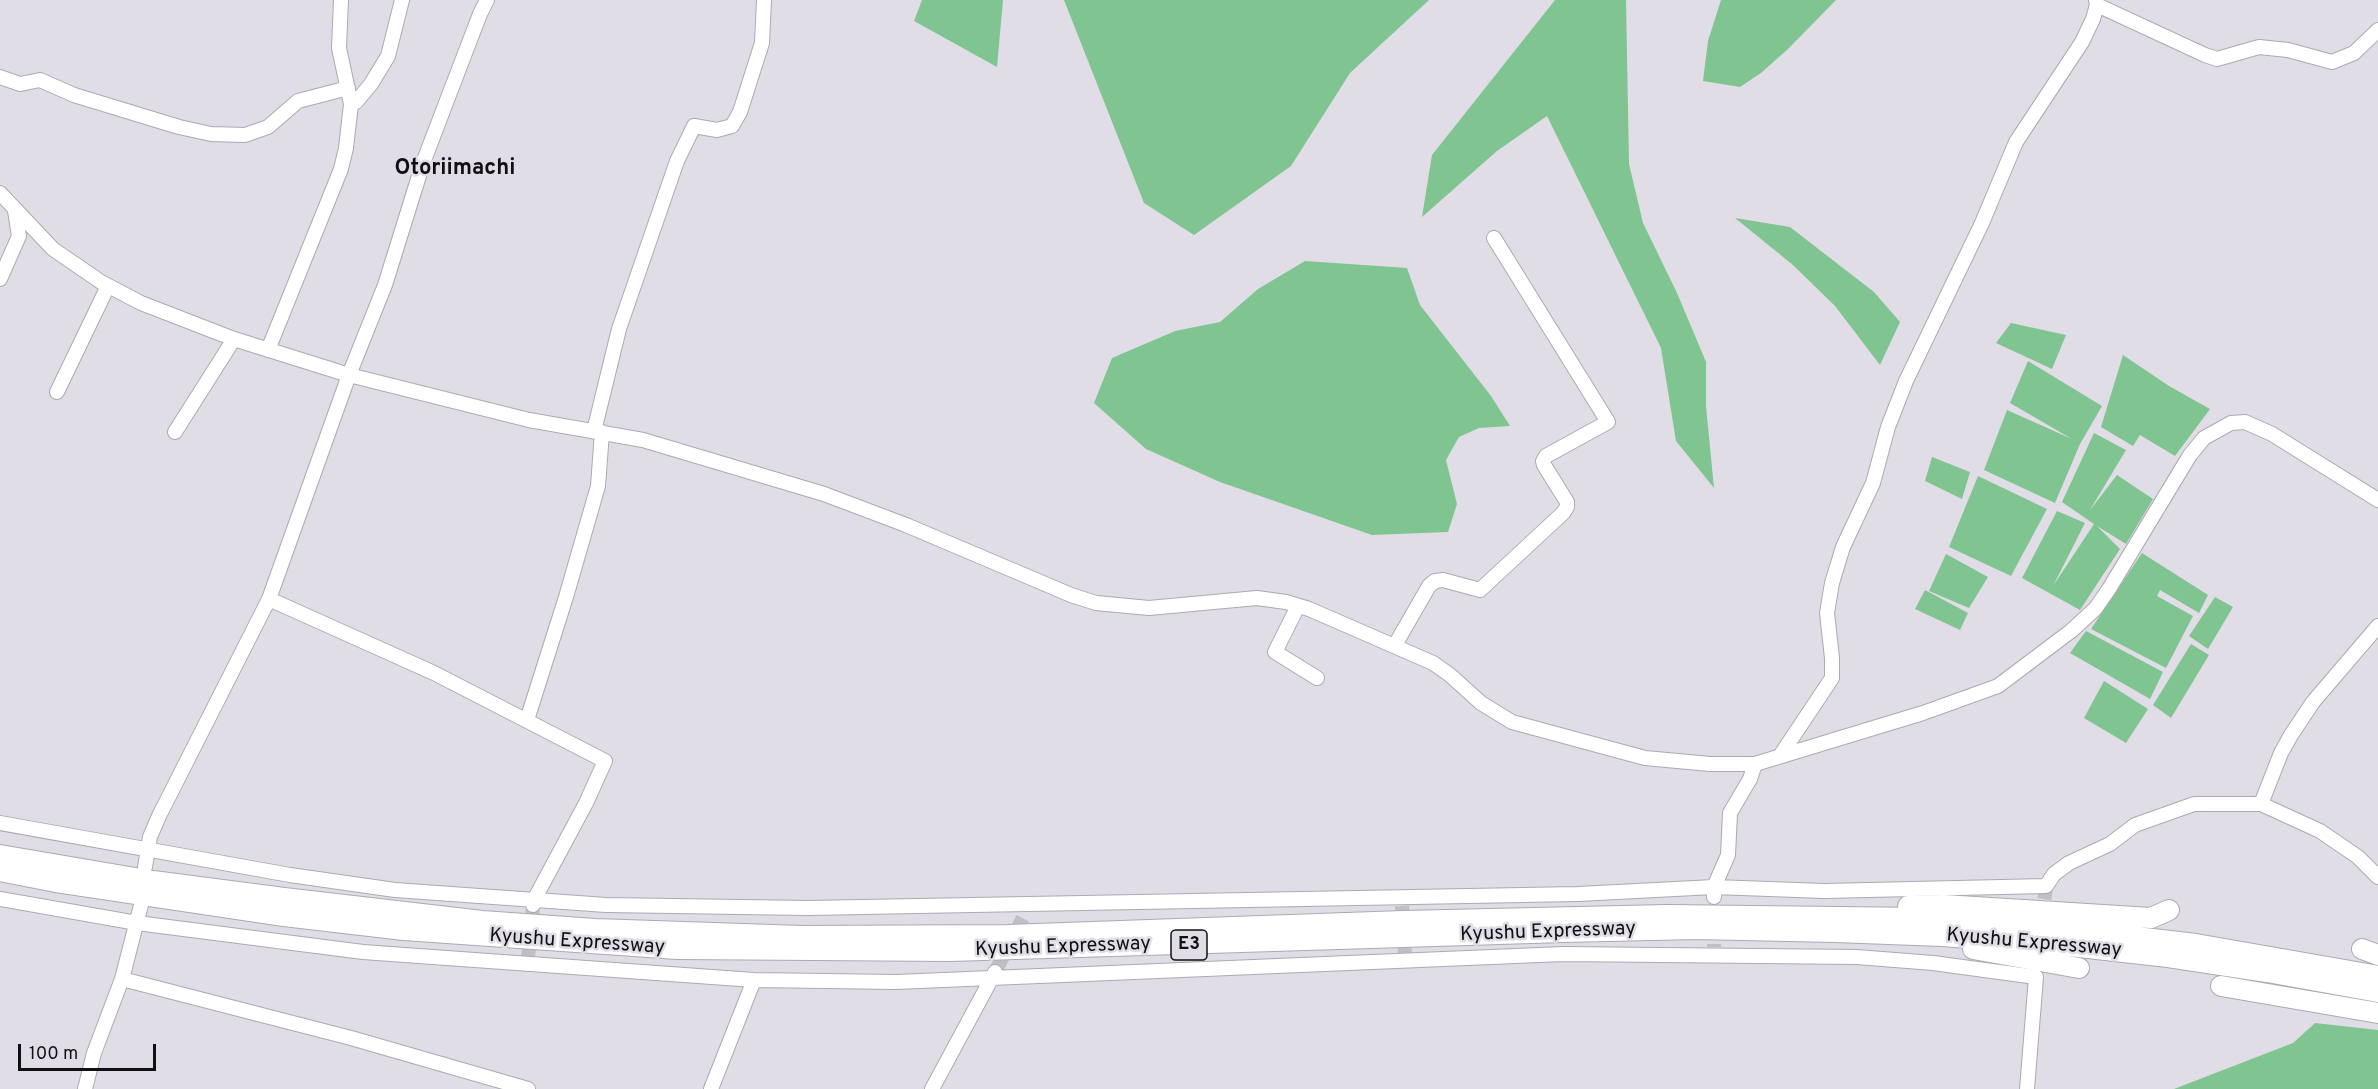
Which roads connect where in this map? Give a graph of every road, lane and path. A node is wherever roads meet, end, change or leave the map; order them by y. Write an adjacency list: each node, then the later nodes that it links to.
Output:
1 (340, 0): 8 (street)
2 (402, 0): 9 (street)
3 (487, 0): 17 (street)
4 (764, 0): 20 (street)
5 (2097, 3): 6 (street); 28 (street)
6 (2378, 30)
7 (0, 77): 8 (street)
8 (348, 88): 9 (street)
9 (351, 104): 16 (street)
10 (0, 193): 11 (street)
11 (15, 211): 13 (street); 14 (street)
12 (1494, 238): 25 (street)
13 (0, 279)
14 (108, 286): 15 (street); 18 (street)
15 (234, 339): 16 (street); 19 (street)
16 (268, 350): 17 (street)
17 (349, 375): 20 (street); 22 (street)
18 (57, 392)
19 (175, 432)
20 (598, 432): 23 (street); 27 (street)
21 (2378, 500): 28 (street)
22 (269, 599): 27 (street); 32 (street)
23 (1298, 606): 25 (street); 26 (street)
24 (2378, 626): 30 (street)
25 (1395, 645): 29 (street)
26 (1317, 678)
27 (527, 720): 39 (street)
28 (1780, 756): 29 (street)
29 (1755, 764): 37 (street)
30 (2261, 804): 36 (street); 37 (street)
31 (0, 823): 32 (street)
32 (147, 849): 34 (street); 39 (street)
33 (0, 855): 42 (highway, Kyushu Expressway / E3)
34 (145, 867)
35 (0, 871): 44 (highway, Kyushu Expressway / E3)
36 (2378, 877)
37 (1714, 892): 39 (street)
38 (0, 899): 43 (street)
39 (534, 904)
40 (141, 905): 43 (street)
41 (2169, 909): 42 (highway)
42 (1666, 915): 47 (highway, Kyushu Expressway / E3)
43 (137, 922): 48 (street); 49 (street)
44 (1774, 930): 45 (highway); 51 (highway, Kyushu Expressway / E3)
45 (2079, 968)
46 (994, 972): 49 (street); 56 (street); 57 (street)
47 (2378, 976)
48 (122, 979): 53 (street); 54 (street)
49 (754, 980): 55 (street)
50 (2221, 986): 52 (highway)
51 (2378, 993)
52 (2378, 1013)
53 (85, 1089)
54 (528, 1089)
55 (711, 1089)
56 (932, 1089)
57 (2027, 1089)

